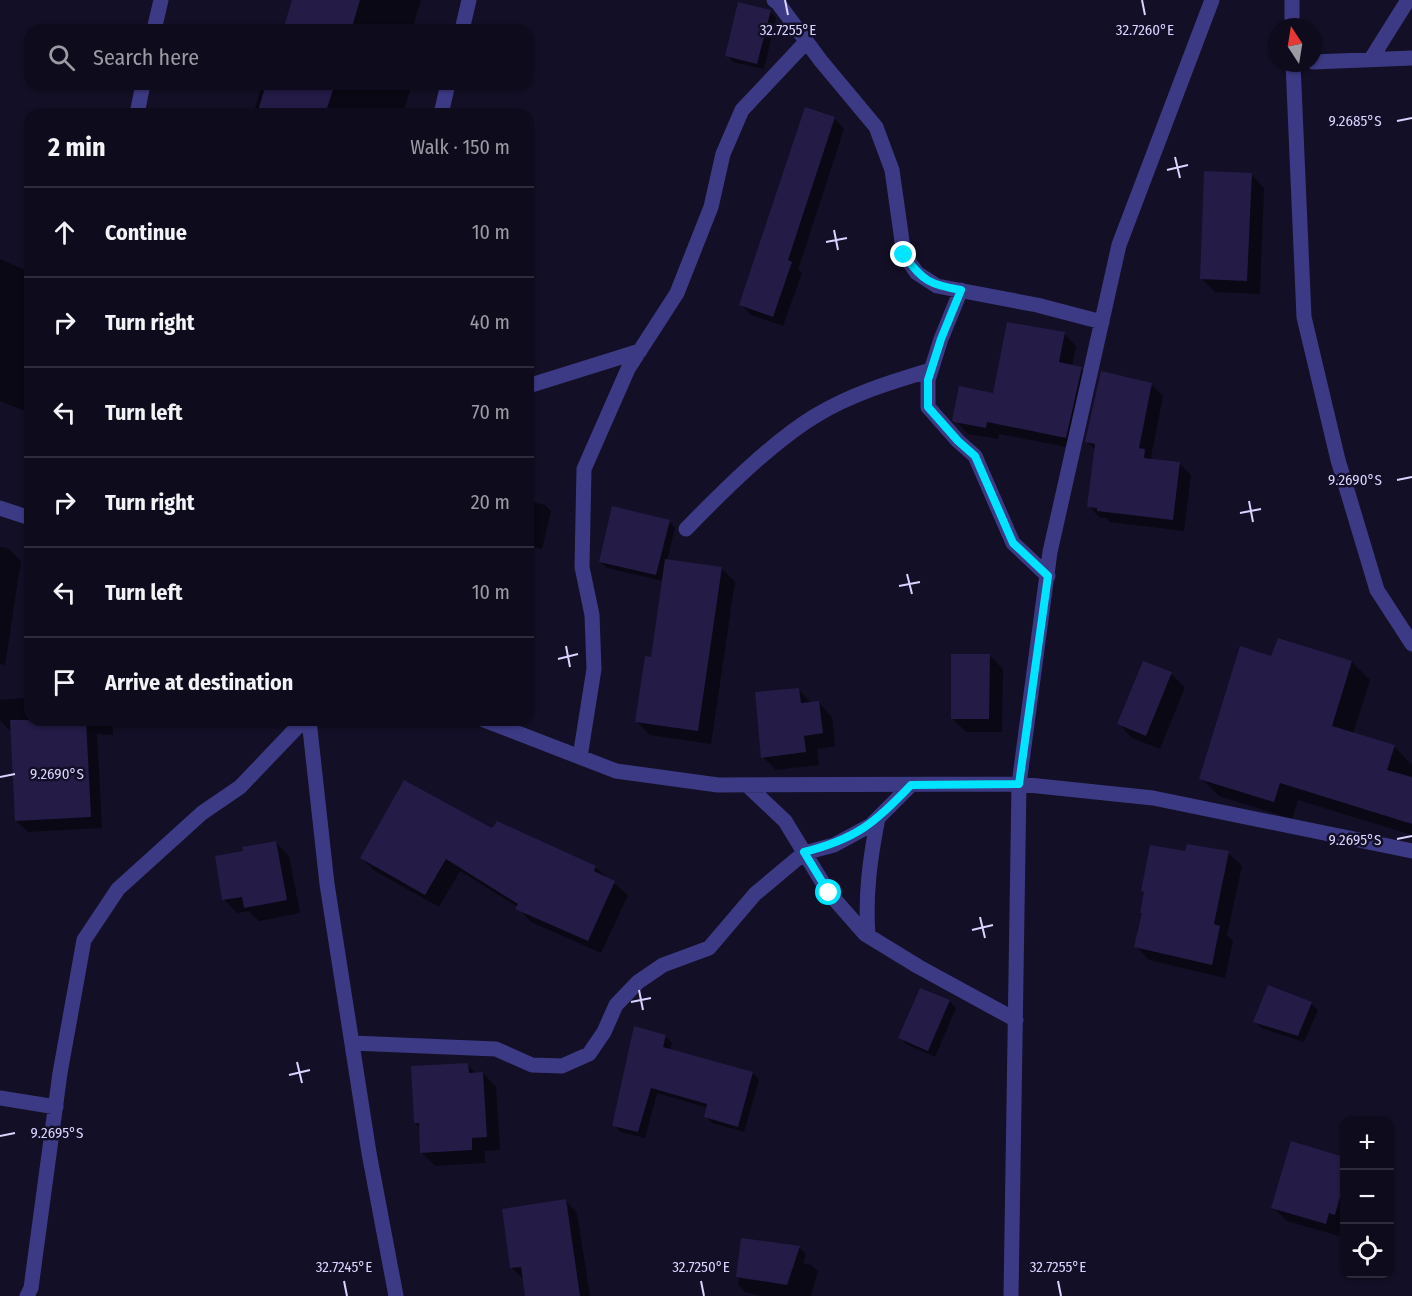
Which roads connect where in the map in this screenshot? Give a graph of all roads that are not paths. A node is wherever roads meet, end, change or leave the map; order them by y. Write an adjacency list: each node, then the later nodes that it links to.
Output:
1 (161, 0): 8 (street)
2 (469, 0): 9 (street)
3 (774, 0): 10 (street)
4 (1212, 0): 20 (street)
5 (1292, 0): 7 (street)
6 (1408, 0): 12 (street)
7 (1292, 18)
8 (155, 24)
9 (463, 24)
10 (806, 42): 19 (street); 21 (street)
11 (1412, 58): 12 (street)
12 (1371, 59): 13 (street)
13 (1322, 62)
14 (1293, 72): 28 (street)
15 (142, 90): 17 (street)
16 (447, 90): 18 (street)
17 (138, 108)
18 (442, 108)
19 (961, 290): 20 (street); 22 (street)
20 (1102, 322): 27 (street)
21 (640, 351): 23 (street); 32 (street)
22 (931, 370): 26 (street); 27 (street)
23 (534, 384)
24 (0, 508): 25 (street)
25 (24, 516)
26 (687, 529)
27 (1048, 576): 33 (street)
28 (1412, 644)
29 (300, 726): 43 (street)
30 (307, 726): 41 (street)
31 (500, 726): 32 (street)
32 (580, 757): 34 (street)
33 (1019, 784): 35 (street); 37 (street); 40 (street)
34 (747, 785): 35 (street); 38 (street)
35 (911, 785): 36 (street)
36 (879, 818): 38 (street); 39 (street)
37 (1412, 851)
38 (804, 852): 39 (street); 41 (street)
39 (868, 935): 40 (street)
40 (1016, 1020): 46 (street)
41 (352, 1043): 45 (street)
42 (0, 1098): 43 (street)
43 (56, 1107): 44 (street)
44 (27, 1296)
45 (396, 1296)
46 (1011, 1296)

